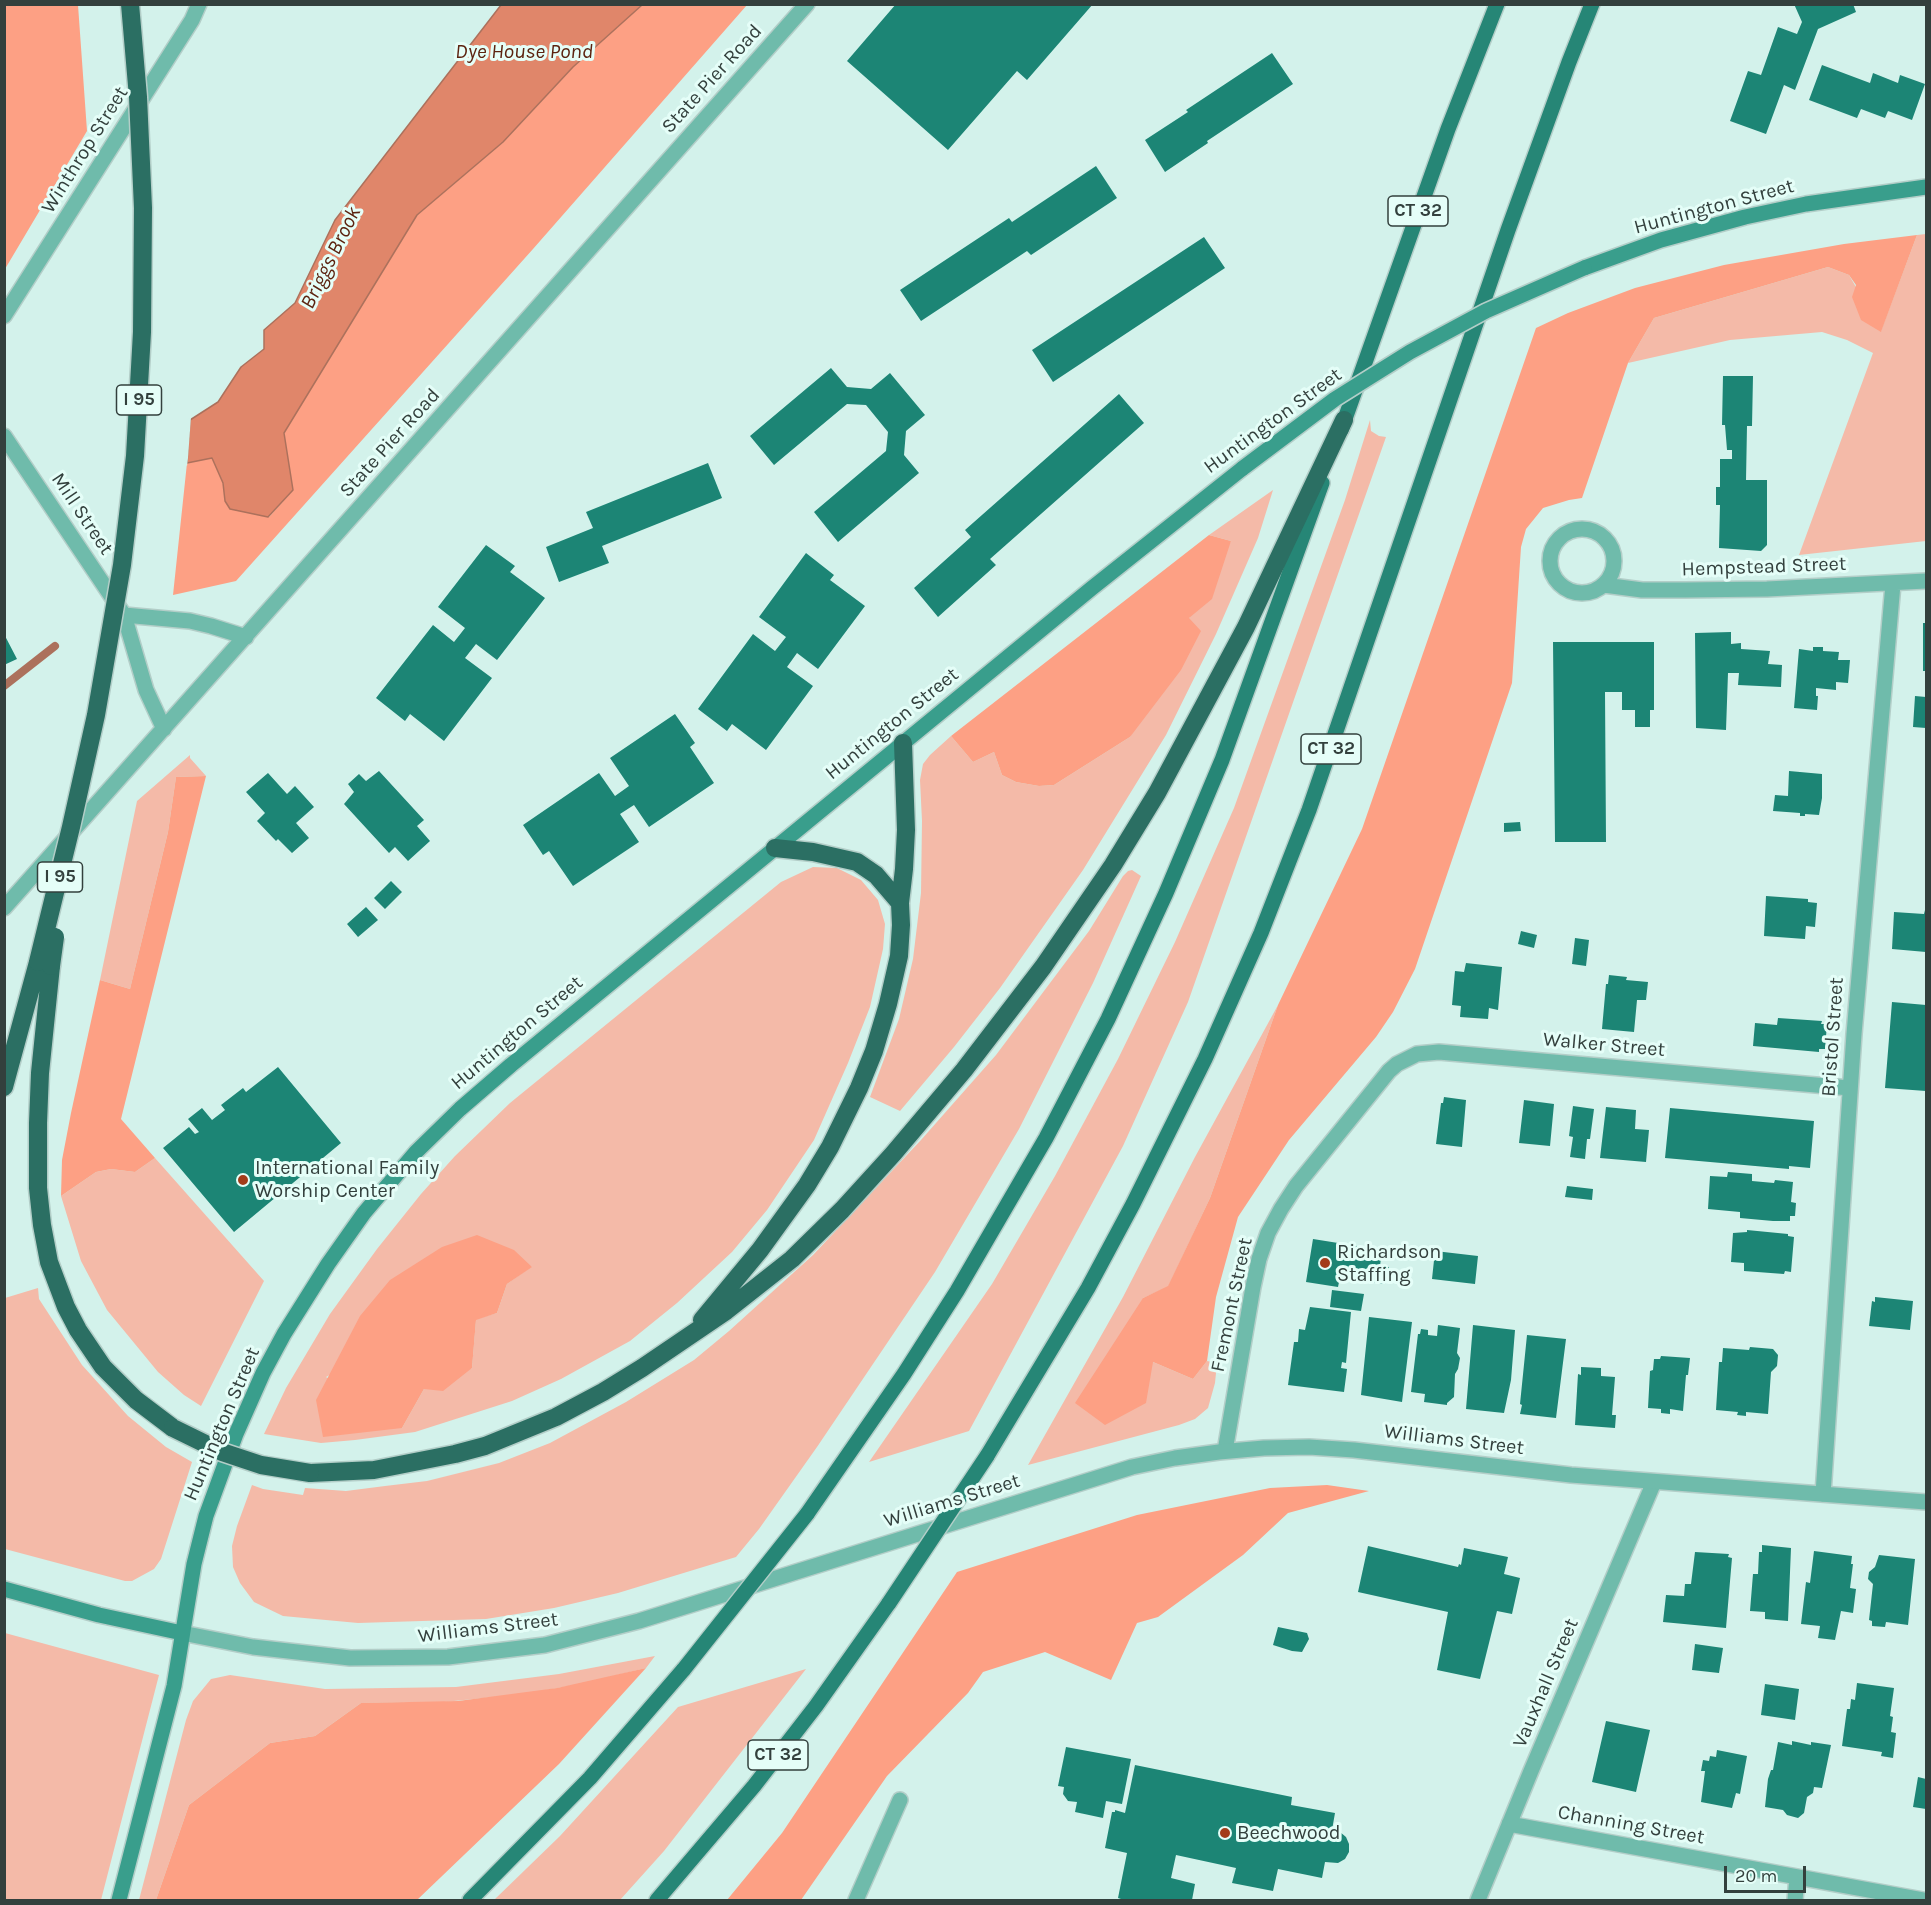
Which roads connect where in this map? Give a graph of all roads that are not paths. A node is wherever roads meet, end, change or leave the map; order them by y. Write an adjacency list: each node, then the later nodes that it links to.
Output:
1 (130, 4): 20 (highway, I 95, bridge)
2 (199, 4): 7 (street, Winthrop Street)
3 (807, 4): 14 (street, State Pier Road)
4 (1497, 4): 8 (main road, CT 32)
5 (1592, 4): 36 (main road, CT 32, bridge)
6 (1926, 187): 16 (main road, Huntington Street, bridge)
7 (4, 316)
8 (1344, 420): 24 (highway); 35 (main road, CT 32, bridge)
9 (4, 436): 13 (street, Mill Street)
10 (1926, 581): 11 (street, Hempstead Street)
11 (1893, 584): 12 (street, Hempstead Street); 22 (street, Bristol Street)
12 (1604, 585): 12 (street, Hempstead Street)
13 (124, 615): 14 (street); 15 (street, Mill Street)
14 (246, 637): 15 (street, State Pier Road)
15 (164, 729): 19 (street, State Pier Road)
16 (903, 743): 17 (main road, Huntington Street); 18 (highway)
17 (775, 848): 18 (highway); 30 (main road, Huntington Street)
18 (900, 903): 24 (highway)
19 (4, 908)
20 (44, 964): 21 (highway, I 95); 24 (highway, bridge)
21 (4, 1087)
22 (1850, 1088): 23 (street, Walker Street); 27 (street, Bristol Street)
23 (1371, 1093): 25 (street, Fremont Street)
24 (685, 1340)
25 (1225, 1451): 26 (street, Williams Street); 30 (street, Williams Street)
26 (1654, 1482): 27 (street, Williams Street); 32 (street, Vauxhall Street)
27 (1823, 1494): 28 (street, Williams Street)
28 (1926, 1502)
29 (4, 1589): 30 (main road, Williams Street)
30 (182, 1633): 34 (main road, Huntington Street)
31 (900, 1800): 37 (street)
32 (1509, 1824): 33 (street, Channing Street); 38 (street, Vauxhall Street)
33 (1797, 1877): 39 (street); 40 (street, Channing Street)
34 (119, 1900)
35 (470, 1900)
36 (657, 1900)
37 (856, 1900)
38 (1478, 1900)
39 (1795, 1900)
40 (1923, 1900)

